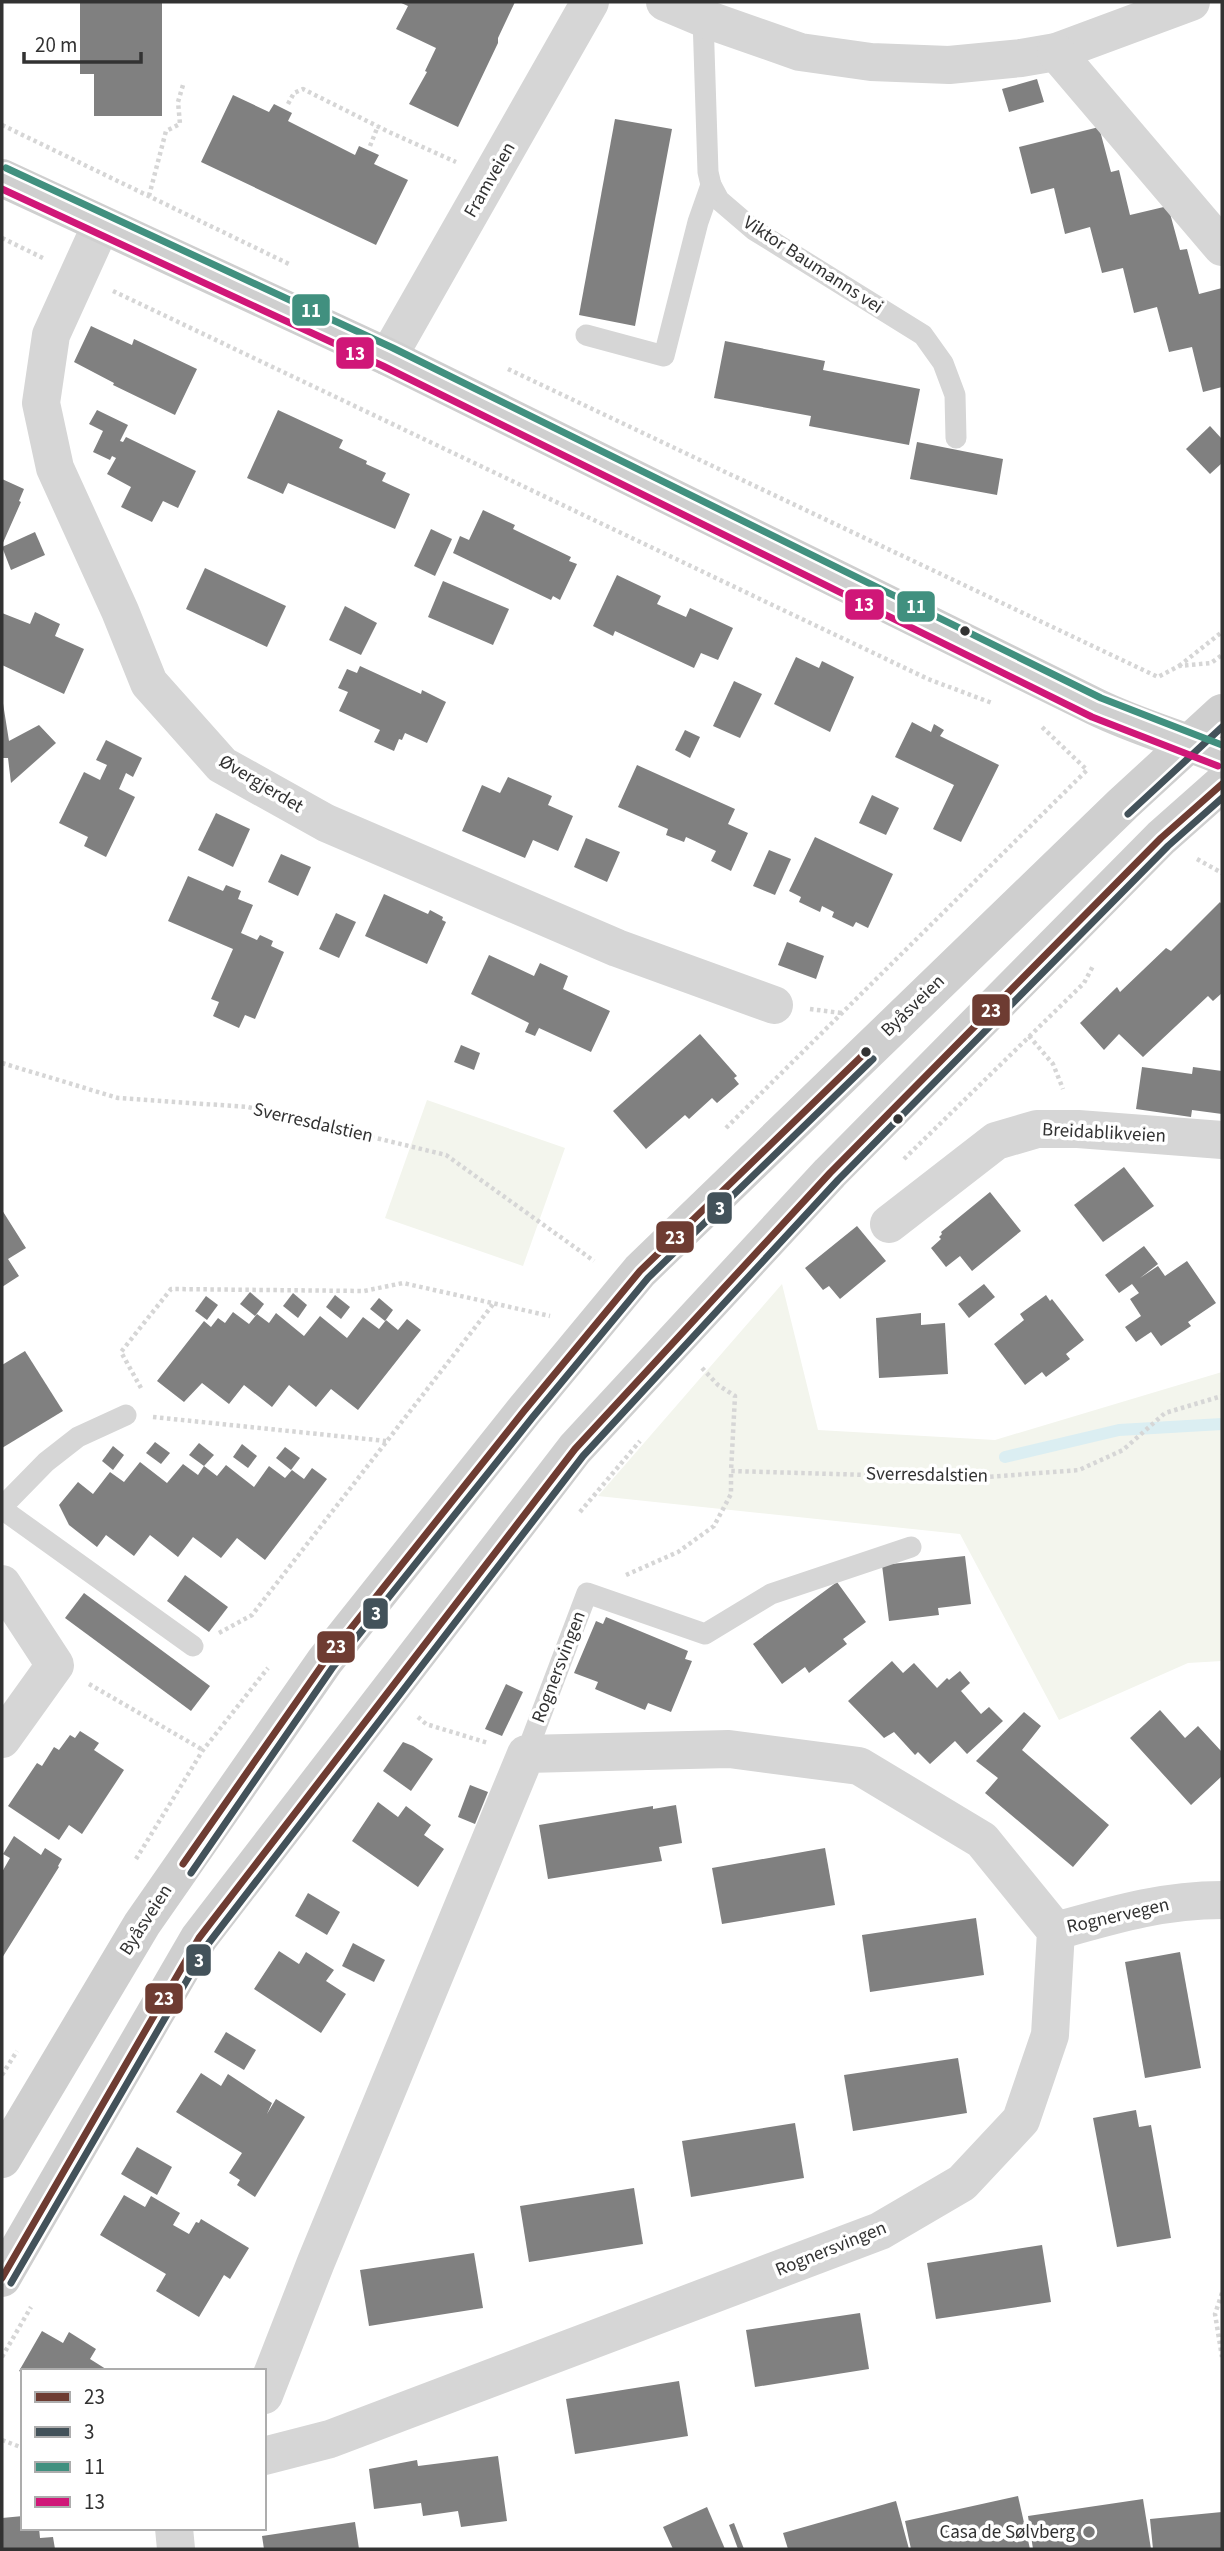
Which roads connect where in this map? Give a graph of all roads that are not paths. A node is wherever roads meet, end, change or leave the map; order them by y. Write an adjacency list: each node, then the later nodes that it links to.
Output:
1 (590, 2): 11 (street, Framveien)
2 (665, 2): 4 (street)
3 (1191, 2): 5 (street)
4 (703, 18): 5 (street); 7 (lane)
5 (1056, 52): 9 (street)
6 (2, 178): 8 (main road)
7 (711, 185): 10 (lane); 12 (lane, Viktor Baumanns vei)
8 (101, 225): 11 (main road); 16 (street, Øvergjerdet)
9 (1222, 247)
10 (586, 335)
11 (388, 357): 14 (main road)
12 (956, 438)
13 (1222, 713): 14 (main road, Byåsveien)
14 (1206, 750): 28 (main road, Byåsveien)
15 (1222, 784): 29 (main road)
16 (774, 1005)
17 (1222, 1140): 18 (street, Breidablikveien)
18 (889, 1224)
19 (126, 1415): 20 (lane)
20 (2, 1508): 23 (lane)
21 (911, 1547): 25 (lane, Rognersvingen)
22 (2, 1584): 24 (street)
23 (193, 1646)
24 (2, 1739)
25 (526, 1754): 27 (street, Rognersvingen); 30 (street, Rognersvingen)
26 (1222, 1900): 27 (street, Rognervegen)
27 (1056, 1931): 31 (street, Rognersvingen)
28 (2, 2159)
29 (2, 2278)
30 (266, 2390)
31 (266, 2455)
32 (174, 2530): 33 (street)
33 (176, 2549)

